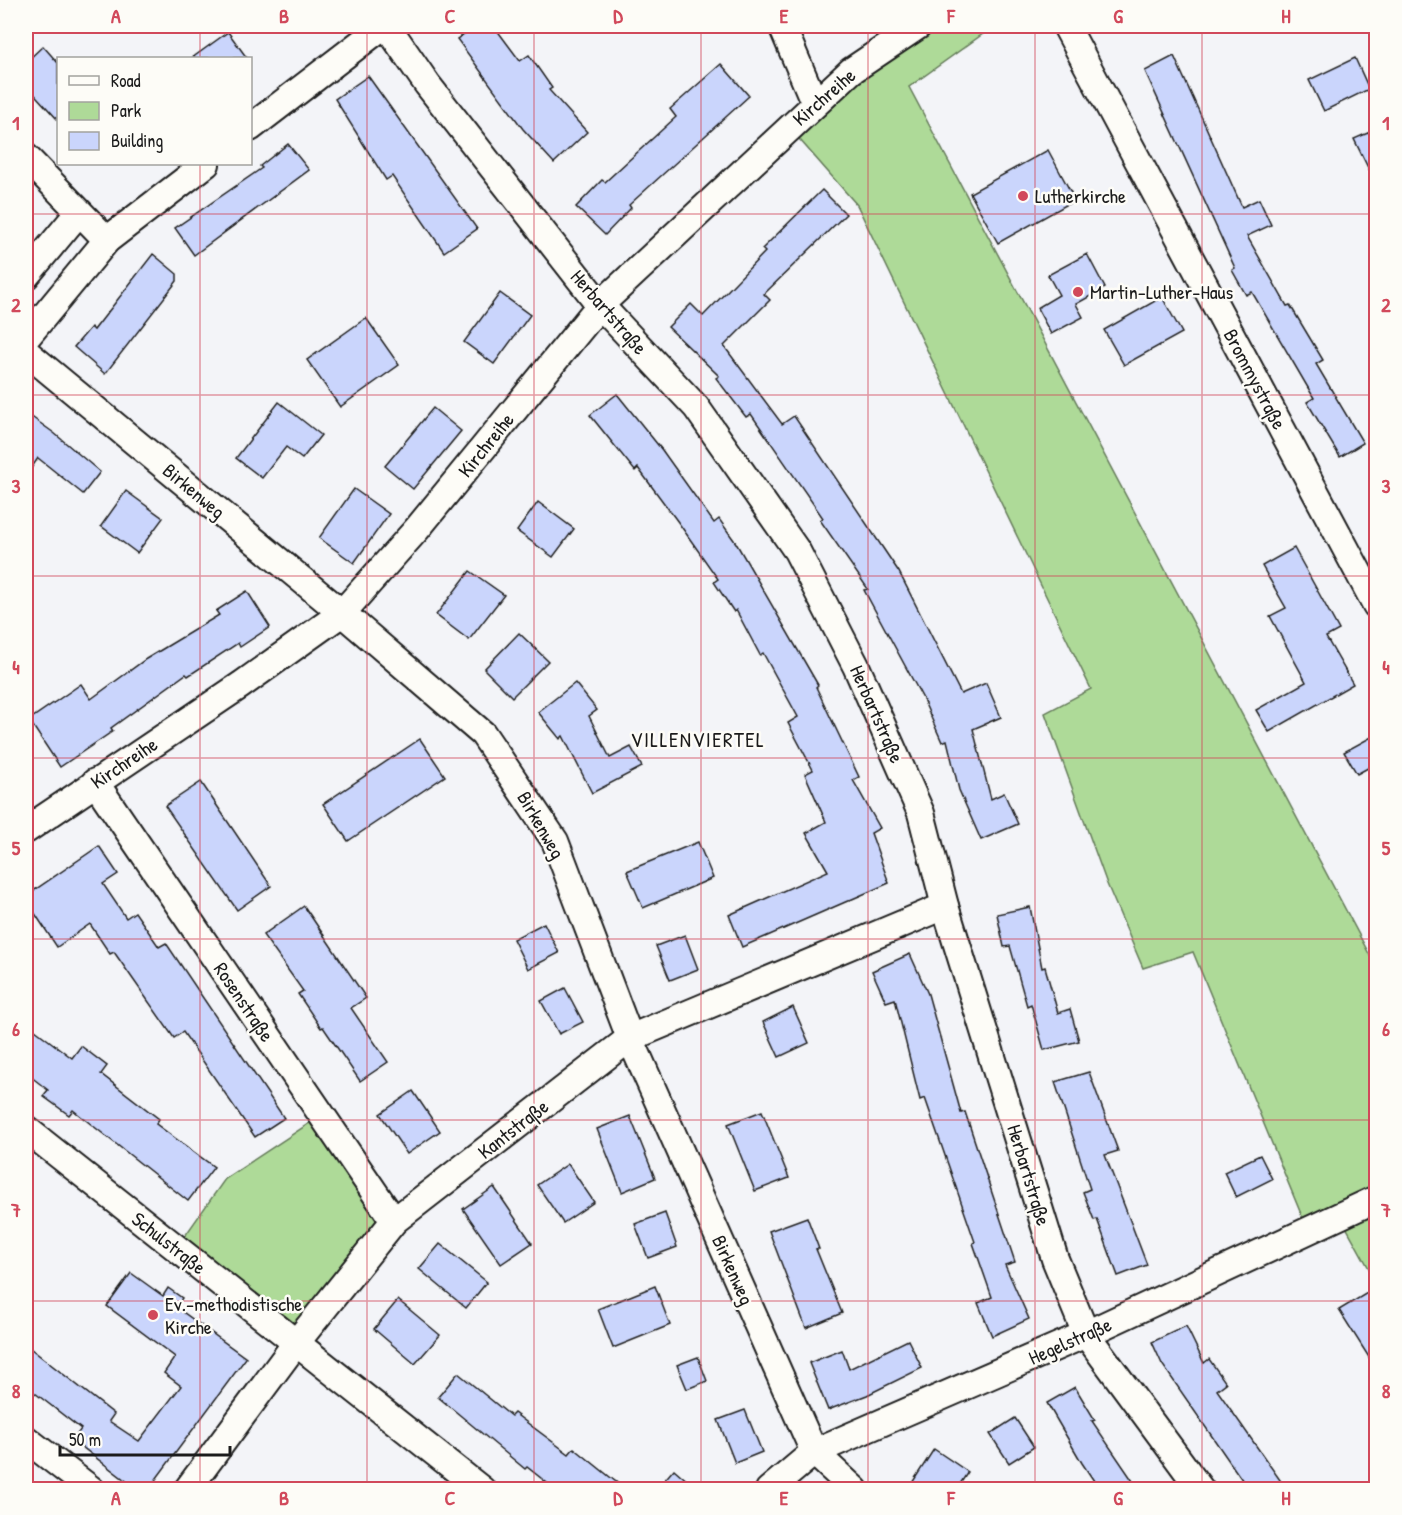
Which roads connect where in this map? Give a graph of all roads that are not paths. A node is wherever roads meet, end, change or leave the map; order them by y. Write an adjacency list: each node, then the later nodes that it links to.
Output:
1 (385, 26): 6 (street); 12 (street, Herbartstraße)
2 (782, 26): 5 (street)
3 (918, 26): 5 (street, Kirchreihe)
4 (1066, 26): 15 (street, Brommystraße)
5 (815, 104): 12 (street, Kirchreihe)
6 (252, 127)
7 (26, 157): 9 (street)
8 (205, 165): 10 (street)
9 (79, 212): 10 (street); 11 (street)
10 (107, 240): 13 (street)
11 (26, 276)
12 (600, 305): 16 (street, Kirchreihe); 19 (street, Herbartstraße)
13 (26, 338)
14 (26, 352): 16 (street, Birkenweg)
15 (1377, 605)
16 (342, 613): 17 (street, Kirchreihe); 20 (street, Birkenweg)
17 (95, 782): 18 (street, Kirchreihe); 23 (street, Rosenstraße)
18 (26, 830)
19 (945, 906): 20 (street, Kantstraße); 24 (street, Herbartstraße)
20 (630, 1038): 23 (street, Kantstraße); 27 (street, Birkenweg)
21 (26, 1129): 25 (street, Schulstraße)
22 (1377, 1199): 24 (street, Hegelstraße)
23 (394, 1221): 25 (street, Kantstraße)
24 (1086, 1335): 27 (street, Hegelstraße); 33 (street, Herbartstraße)
25 (296, 1343): 29 (street, Kantstraße); 30 (street, Schulstraße)
26 (26, 1439): 28 (street)
27 (814, 1452): 31 (street, Hegelstraße); 32 (street, Birkenweg)
28 (92, 1490)
29 (187, 1490)
30 (482, 1490)
31 (769, 1490)
32 (855, 1490)
33 (1201, 1490)

